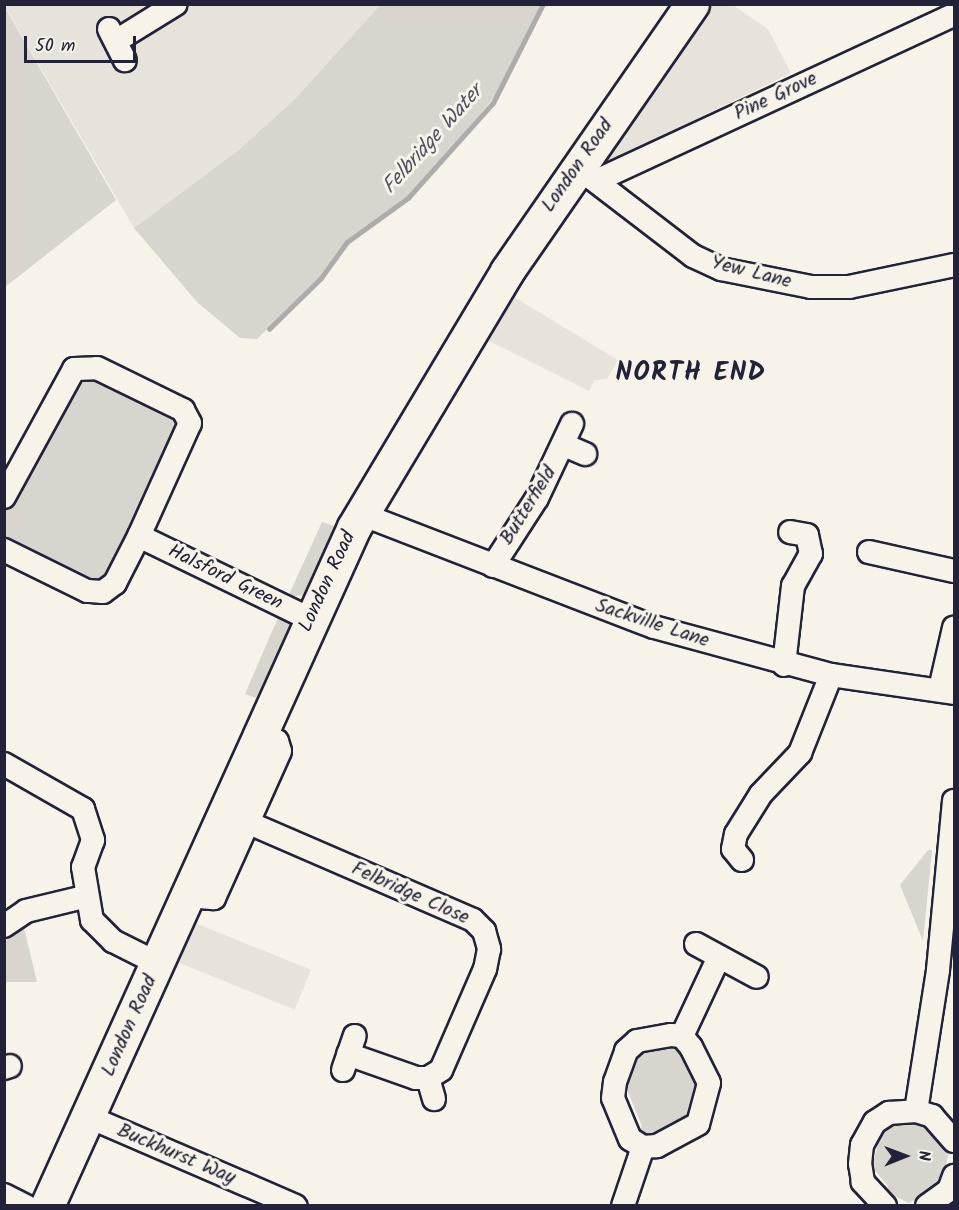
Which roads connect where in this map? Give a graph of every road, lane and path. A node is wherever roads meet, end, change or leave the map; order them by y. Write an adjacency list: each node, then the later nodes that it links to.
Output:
1 (176, 4): 4 (street)
2 (692, 4): 5 (highway, London Road)
3 (954, 15): 5 (street, Pine Grove)
4 (116, 43)
5 (587, 174): 6 (street, Yew Lane); 11 (highway, London Road)
6 (954, 265)
7 (572, 424): 8 (street, Butterfield)
8 (564, 445): 9 (street, Butterfield); 16 (street, Butterfield)
9 (585, 454)
10 (4, 497): 13 (street)
11 (361, 514): 16 (street, Sackville Lane); 18 (highway, London Road)
12 (790, 532): 20 (street)
13 (139, 536): 14 (street); 18 (street, Halsford Green)
14 (4, 550)
15 (869, 552): 17 (street)
16 (492, 566): 20 (street, Sackville Lane)
17 (954, 571)
18 (310, 619): 23 (highway, London Road)
19 (954, 628): 22 (street)
20 (784, 665): 21 (street, Sackville Lane)
21 (831, 675): 22 (street, Sackville Lane); 27 (street)
22 (947, 691)
23 (258, 733): 26 (street); 28 (highway, London Road)
24 (4, 764): 29 (street)
25 (954, 801): 37 (street)
26 (249, 823): 28 (street); 36 (street, Felbridge Close)
27 (742, 860)
28 (189, 896): 33 (highway, London Road)
29 (84, 897): 30 (street); 33 (street)
30 (4, 926)
31 (696, 944): 32 (street)
32 (718, 959): 34 (street); 35 (street)
33 (159, 964): 38 (highway, London Road)
34 (757, 977)
35 (682, 1036): 40 (street); 40 (street)
36 (349, 1053)
37 (916, 1111): 39 (street); 47 (street)
38 (89, 1117): 44 (highway, London Road); 45 (street, Buckhurst Way)
39 (954, 1141)
40 (644, 1147): 46 (street)
41 (954, 1176): 48 (street)
42 (4, 1195): 43 (street)
43 (26, 1206)
44 (47, 1206)
45 (296, 1206)
46 (623, 1206)
47 (885, 1206)
48 (927, 1206)

